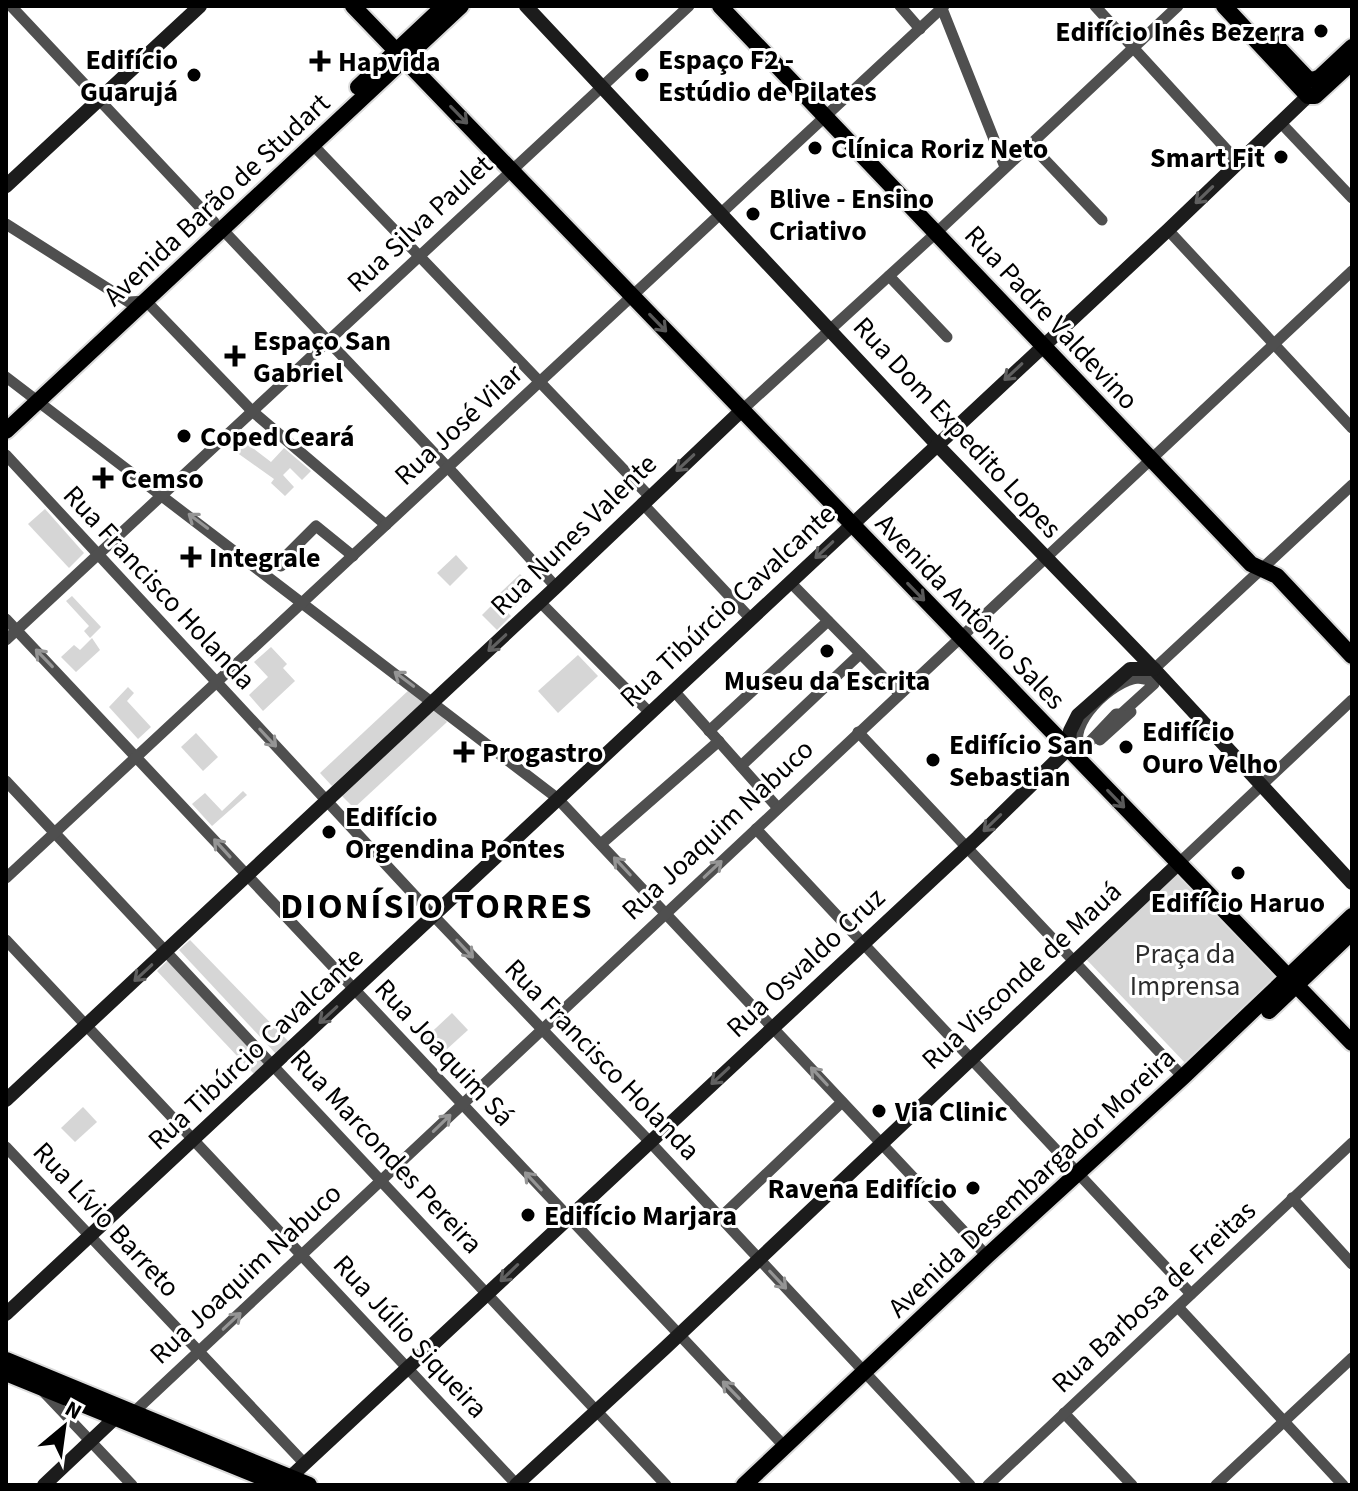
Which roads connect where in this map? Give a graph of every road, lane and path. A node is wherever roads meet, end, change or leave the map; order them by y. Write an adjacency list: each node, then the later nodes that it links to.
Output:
1 (11, 6): 23 (street)
2 (200, 6): 23 (street)
3 (353, 6): 18 (main road, Avenida Antônio Sales)
4 (444, 6): 18 (main road, Avenida Barão de Studart)
5 (461, 6): 18 (main road, Avenida Barão de Studart)
6 (526, 6): 21 (street, Rua Dom Expedito Lopes)
7 (689, 6): 21 (street, Rua Silva Paulet)
8 (720, 6): 24 (main road, Rua Padre Valdevino)
9 (900, 6): 15 (street)
10 (1095, 6): 17 (street)
11 (1178, 6): 17 (street, Rua Nunes Valente)
12 (1224, 6): 22 (main road)
13 (1239, 6): 20 (main road)
14 (943, 7): 15 (street, Rua José Vilar); 29 (street)
15 (920, 29): 24 (street, Rua José Vilar)
16 (1352, 47): 20 (main road, Rua Tibúrcio Cavalcante)
17 (1134, 48): 27 (street, Rua Nunes Valente); 28 (street)
18 (400, 55): 26 (main road, Avenida Barão de Studart); 30 (main road, Avenida Antônio Sales, one-way to 30); 36 (main road, Avenida Barão de Studart)
19 (1352, 62): 22 (main road, Rua Tibúrcio Cavalcante)
20 (1320, 77): 22 (street, Rua Tibúrcio Cavalcante)
21 (603, 86): 30 (street, Rua Silva Paulet); 33 (street, Rua Dom Expedito Lopes)
22 (1308, 96): 25 (street, Rua Tibúrcio Cavalcante)
23 (100, 101): 31 (street); 36 (street)
24 (824, 116): 33 (street, Rua José Vilar); 38 (main road, Rua Padre Valdevino)
25 (1280, 122): 28 (street, Rua Tibúrcio Cavalcante); 32 (street)
26 (312, 144): 36 (main road, Avenida Barão de Studart); 39 (street)
27 (1030, 144): 29 (street, Rua Nunes Valente); 34 (street)
28 (1238, 162): 37 (street, Rua Tibúrcio Cavalcante, one-way to 37)
29 (1005, 167): 38 (street, Rua Nunes Valente)
30 (512, 169): 39 (street, Rua Silva Paulet); 42 (main road, Avenida Antônio Sales)
31 (6, 186)
32 (1352, 198)
33 (721, 212): 42 (street, Rua José Vilar); 44 (street, Rua Dom Expedito Lopes)
34 (1102, 220)
35 (6, 224): 43 (street)
36 (218, 225): 43 (main road, Avenida Barão de Studart); 46 (street)
37 (1168, 230): 47 (street); 48 (street, Rua Tibúrcio Cavalcante)
38 (936, 233): 41 (street, Rua Nunes Valente); 48 (main road, Rua Padre Valdevino)
39 (419, 255): 46 (street, Rua Silva Paulet); 50 (street)
40 (1352, 271): 47 (street, Rua Joaquim Nabuco)
41 (889, 276): 44 (street, Rua Nunes Valente); 45 (street)
42 (632, 295): 50 (street, Rua José Vilar); 52 (main road, Avenida Antônio Sales, one-way to 52)
43 (137, 301): 51 (main road, Avenida Barão de Studart); 53 (street)
44 (831, 331): 52 (street, Rua Nunes Valente); 57 (street, Rua Dom Expedito Lopes)
45 (947, 337)
46 (327, 342): 53 (street, Rua Silva Paulet); 60 (street)
47 (1275, 344): 55 (street); 59 (street, Rua Joaquim Nabuco)
48 (1042, 345): 57 (street, Rua Tibúrcio Cavalcante, one-way to 57); 59 (main road, Rua Padre Valdevino)
49 (6, 377): 51 (street)
50 (540, 380): 60 (street, Rua José Vilar); 63 (street)
51 (33, 398): 54 (main road, Avenida Barão de Studart); 56 (main road, Avenida Barão de Studart); 62 (street)
52 (742, 410): 63 (street, Rua Nunes Valente, one-way to 63); 65 (main road, Avenida Antônio Sales)
53 (252, 411): 62 (street, Rua Silva Paulet); 64 (street)
54 (6, 416)
55 (1352, 428)
56 (6, 431)
57 (938, 445): 65 (street, Rua Tibúrcio Cavalcante); 68 (street, Rua Dom Expedito Lopes)
58 (6, 455): 66 (street, Rua Francisco Holanda)
59 (1150, 458): 68 (street, Rua Joaquim Nabuco); 70 (main road, Rua Padre Valdevino)
60 (448, 468): 64 (street, Rua José Vilar); 72 (street)
61 (1352, 485): 70 (street, Rua Osvaldo Cruz)
62 (162, 494): 66 (street, Rua Silva Paulet); 73 (street, one-way to 62)
63 (645, 500): 72 (street, Rua Nunes Valente); 76 (street)
64 (386, 525): 67 (street, Rua José Vilar)
65 (851, 525): 71 (street, Rua Tibúrcio Cavalcante, one-way to 71); 79 (main road, Avenida Antônio Sales, one-way to 79)
66 (98, 556): 78 (street, Rua Silva Paulet); 85 (street, Rua Francisco Holanda)
67 (353, 556): 69 (street); 73 (street, Rua José Vilar)
68 (1045, 558): 79 (street, Rua Joaquim Nabuco); 83 (street, Rua Dom Expedito Lopes)
69 (281, 566)
70 (1262, 569): 82 (main road, Rua Padre Valdevino); 83 (street, Rua Osvaldo Cruz)
71 (790, 582): 76 (street, Rua Tibúrcio Cavalcante); 77 (street)
72 (556, 587): 74 (street, Rua Nunes Valente)
73 (303, 602): 85 (street, Rua José Vilar); 89 (street, one-way to 73)
74 (540, 602): 89 (street, Rua Nunes Valente, one-way to 89); 90 (street)
75 (6, 619): 78 (street, Rua Joaquim Sá)
76 (751, 619): 86 (street, Rua Tibúrcio Cavalcante)
77 (828, 621): 81 (street); 91 (street)
78 (17, 630): 80 (street, Rua Silva Paulet); 95 (street, Rua Joaquim Sá, one-way to 78)
79 (960, 637): 87 (street, Rua Joaquim Nabuco); 94 (main road, Avenida Antônio Sales)
80 (6, 640)
81 (860, 654): 87 (street); 96 (street)
82 (1352, 656)
83 (1154, 669): 84 (street, Rua Dom Expedito Lopes); 94 (street, Rua Osvaldo Cruz)
84 (1165, 681): 94 (street, Rua Osvaldo Cruz); 98 (street, Rua Dom Expedito Lopes)
85 (215, 682): 95 (street, Rua José Vilar); 100 (street, Rua Francisco Holanda, one-way to 100)
86 (674, 691): 90 (street, Rua Tibúrcio Cavalcante); 91 (street)
87 (899, 693): 92 (street, Rua Joaquim Nabuco)
88 (1352, 700): 98 (street, Rua Visconde de Mauá)
89 (434, 701): 99 (street); 100 (street, Rua Nunes Valente)
90 (650, 713): 99 (street, Rua Tibúrcio Cavalcante)
91 (709, 731): 93 (street)
92 (858, 732): 101 (street, Rua Joaquim Nabuco); 105 (street)
93 (719, 741): 96 (street); 104 (street)
94 (1077, 753): 94 (street); 105 (street, Rua Osvaldo Cruz, one-way to 105); 106 (main road, Avenida Antônio Sales, one-way to 106)
95 (137, 755): 103 (street, Rua José Vilar); 107 (street, Rua Joaquim Sá, one-way to 95)
96 (741, 766): 101 (street)
97 (6, 781): 103 (street, Rua Marcondes Pereira)
98 (1262, 786): 106 (street, Rua Visconde de Mauá); 109 (street, Rua Dom Expedito Lopes)
99 (557, 798): 104 (street); 111 (street, Rua Tibúrcio Cavalcante)
100 (326, 801): 107 (street, Rua Nunes Valente); 111 (street, Rua Francisco Holanda)
101 (778, 808): 102 (street, Rua Joaquim Nabuco)
102 (756, 829): 110 (street, Rua Joaquim Nabuco, one-way to 102); 115 (street)
103 (54, 833): 108 (street, Rua José Vilar); 116 (street, Rua Marcondes Pereira)
104 (601, 844): 110 (street, one-way to 104)
105 (968, 846): 115 (street, Rua Osvaldo Cruz); 117 (street)
106 (1178, 864): 117 (street, Rua Visconde de Mauá); 118 (main road, Avenida Antônio Sales)
107 (246, 875): 116 (street, Rua Nunes Valente); 119 (street, Rua Joaquim Sá)
108 (6, 878)
109 (1352, 883)
110 (665, 913): 121 (street); 122 (street, Rua Joaquim Nabuco)
111 (433, 916): 119 (street, Rua Tibúrcio Cavalcante); 122 (street, Rua Francisco Holanda, one-way to 122)
112 (1352, 916): 118 (main road, Avenida Desembargador Moreira)
113 (1352, 932): 118 (main road, Avenida Desembargador Moreira)
114 (6, 940): 120 (street, Rua Júlio Siqueira)
115 (863, 943): 121 (street, Rua Osvaldo Cruz); 124 (street)
116 (167, 951): 120 (street, Rua Nunes Valente, one-way to 120); 125 (street, Rua Marcondes Pereira)
117 (1073, 961): 124 (street, Rua Visconde de Mauá); 126 (street)
118 (1293, 981): 123 (main road, Avenida Antônio Sales); 126 (main road, Avenida Desembargador Moreira); 135 (main road, Avenida Desembargador Moreira)
119 (355, 990): 125 (street, Rua Tibúrcio Cavalcante, one-way to 125); 129 (street, Rua Joaquim Sá)
120 (87, 1025): 127 (street, Rua Nunes Valente); 130 (street, Rua Júlio Siqueira)
121 (773, 1027): 128 (street, one-way to 121); 131 (street, Rua Osvaldo Cruz, one-way to 131)
122 (542, 1030): 129 (street, Rua Joaquim Nabuco); 131 (street, Rua Francisco Holanda)
123 (1352, 1043)
124 (971, 1058): 132 (street, Rua Visconde de Mauá); 135 (street)
125 (273, 1065): 130 (street, Rua Tibúrcio Cavalcante); 136 (street, Rua Marcondes Pereira)
126 (1183, 1077): 135 (main road, Avenida Desembargador Moreira)
127 (6, 1100)
128 (842, 1102): 132 (street); 139 (street)
129 (461, 1105): 136 (street, Rua Joaquim Nabuco, one-way to 129); 138 (street, Rua Joaquim Sá, one-way to 129)
130 (194, 1140): 140 (street, Rua Tibúrcio Cavalcante); 141 (street, Rua Júlio Siqueira)
131 (649, 1141): 138 (street, Rua Osvaldo Cruz); 139 (street, Rua Francisco Holanda)
132 (881, 1143): 142 (street); 143 (street, Rua Visconde de Mauá)
133 (1352, 1143): 137 (street, Rua Barbosa de Freitas)
134 (6, 1147): 140 (street, Rua Lívio Barreto)
135 (1082, 1177): 142 (main road, Avenida Desembargador Moreira); 146 (street); 155 (main road, Avenida Desembargador Moreira)
136 (381, 1181): 141 (street, Rua Joaquim Nabuco); 145 (street, Rua Marcondes Pereira)
137 (1292, 1198): 144 (street); 146 (street, Rua Barbosa de Freitas)
138 (567, 1218): 145 (street, Rua Osvaldo Cruz, one-way to 145); 149 (street, Rua Joaquim Sá)
139 (720, 1218): 143 (street, Rua Francisco Holanda)
140 (90, 1236): 148 (street, Rua Tibúrcio Cavalcante); 150 (street, Rua Lívio Barreto)
141 (302, 1255): 150 (street, Rua Joaquim Nabuco, one-way to 141); 153 (street, Rua Júlio Siqueira)
142 (987, 1256): 155 (main road, Avenida Desembargador Moreira)
143 (759, 1259): 149 (street, Rua Visconde de Mauá); 155 (street, Rua Francisco Holanda, one-way to 155)
144 (1352, 1264)
145 (487, 1294): 153 (street, Rua Osvaldo Cruz); 157 (street, Rua Marcondes Pereira)
146 (1191, 1294): 147 (street, Rua Barbosa de Freitas)
147 (1178, 1307): 159 (street, Rua Barbosa de Freitas); 161 (street)
148 (6, 1314)
149 (679, 1335): 157 (street, Rua Visconde de Mauá); 163 (street, Rua Joaquim Sá, one-way to 149)
150 (199, 1351): 158 (street, Rua Joaquim Nabuco); 164 (street, Rua Lívio Barreto)
151 (1352, 1358): 161 (street)
152 (6, 1360): 158 (main road)
153 (408, 1368): 164 (street, Rua Osvaldo Cruz); 169 (street, Rua Júlio Siqueira)
154 (6, 1373): 156 (main road)
155 (868, 1376): 163 (main road, Avenida Desembargador Moreira); 172 (main road, Avenida Desembargador Moreira); 173 (street, Rua Francisco Holanda)
156 (39, 1387): 160 (main road); 162 (street)
157 (597, 1411): 169 (street, Rua Visconde de Mauá); 170 (street, Rua Marcondes Pereira)
158 (134, 1412): 160 (street, Rua Joaquim Nabuco); 165 (main road)
159 (1064, 1413): 174 (street, Rua Barbosa de Freitas); 175 (street)
160 (115, 1418): 162 (street, Rua Joaquim Nabuco); 165 (main road)
161 (1283, 1420): 176 (street); 177 (street)
162 (90, 1441): 166 (street, Rua Joaquim Nabuco); 167 (street)
163 (785, 1447): 171 (main road, Avenida Desembargador Moreira)
164 (305, 1464): 165 (street, Rua Osvaldo Cruz)
165 (284, 1482): 168 (main road)
166 (44, 1485)
167 (132, 1485)
168 (309, 1485)
169 (517, 1485)
170 (666, 1485)
171 (744, 1485)
172 (760, 1485)
173 (970, 1485)
174 (988, 1485)
175 (1132, 1485)
176 (1216, 1485)
177 (1342, 1485)

